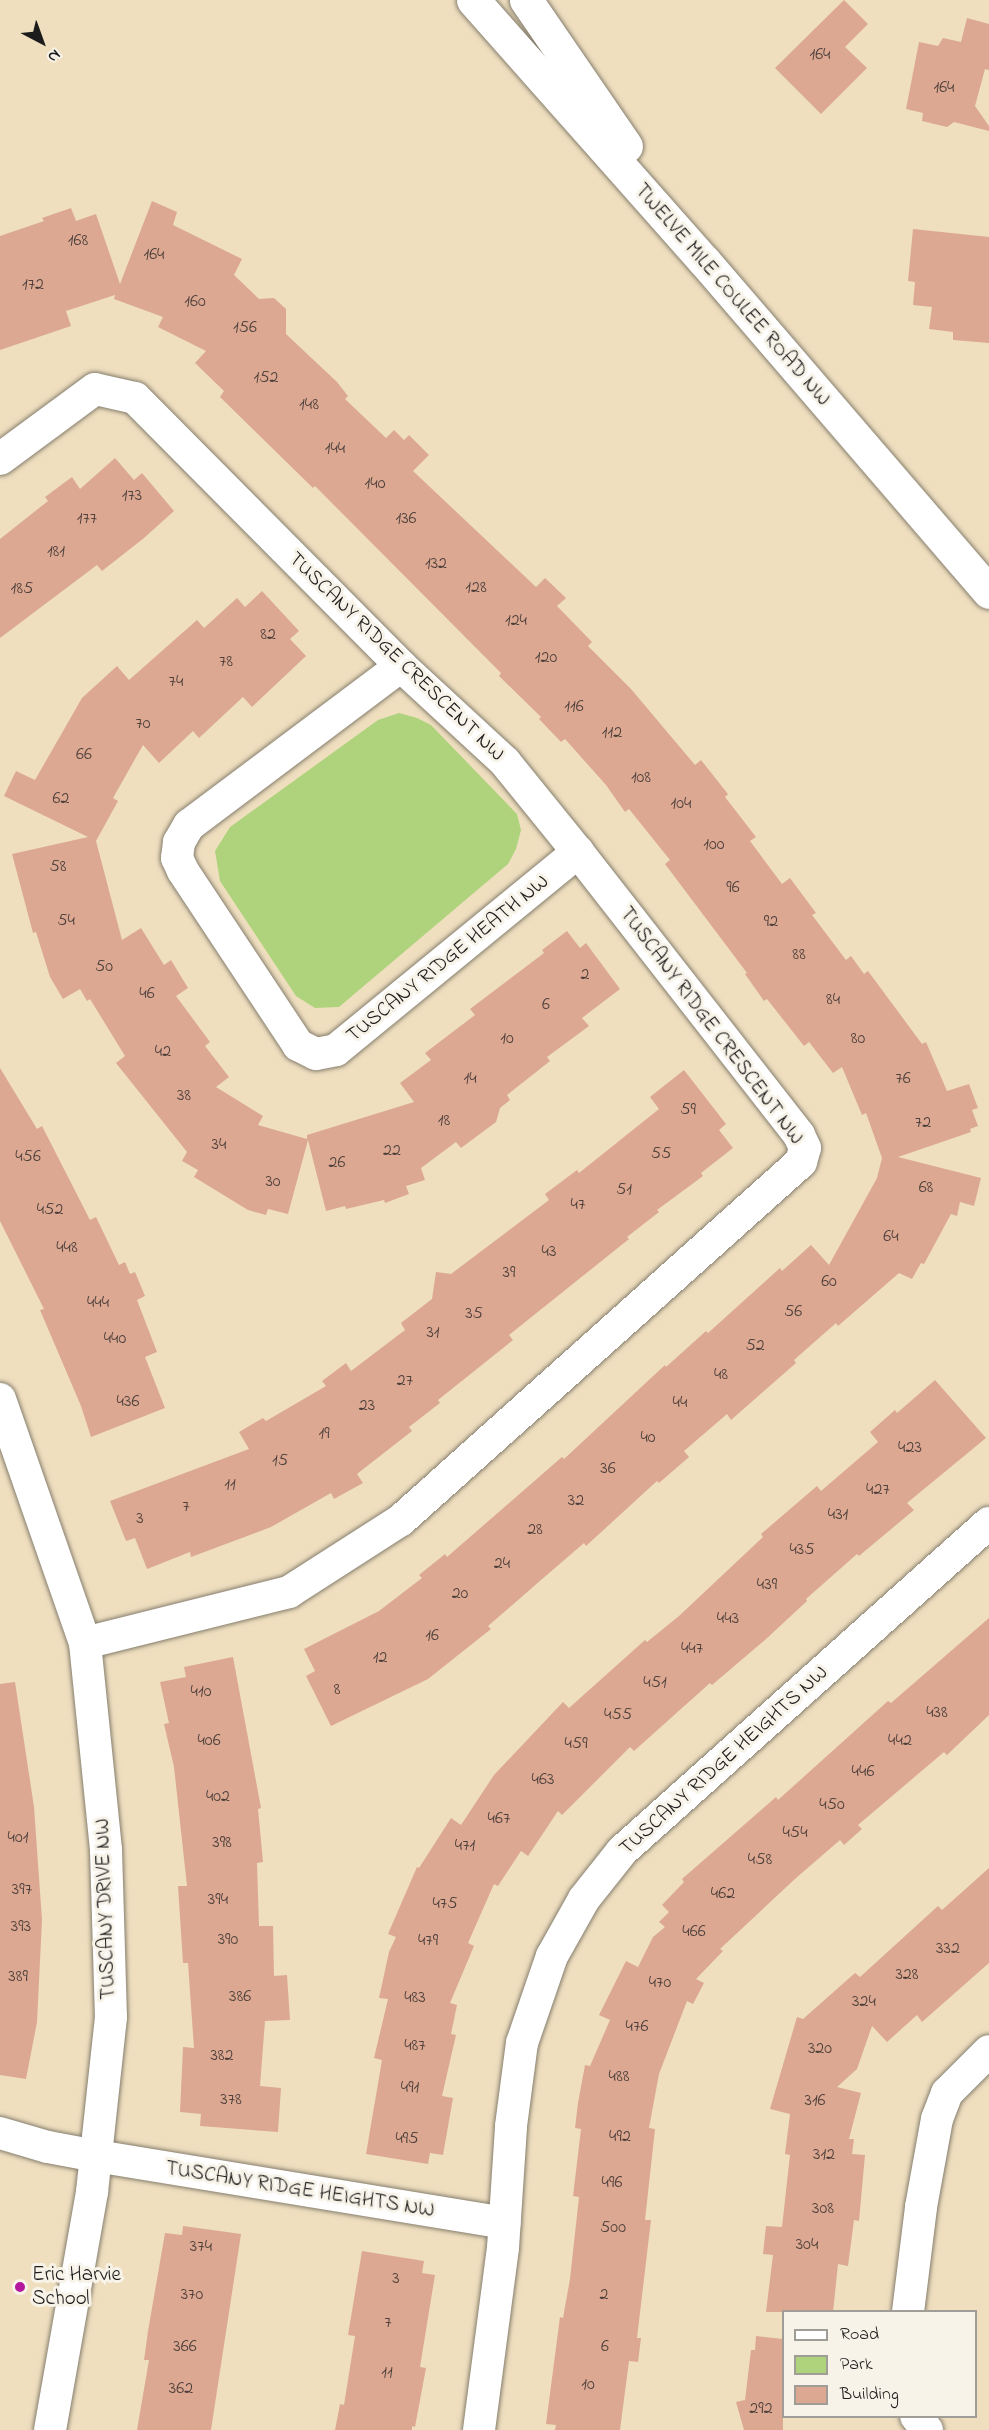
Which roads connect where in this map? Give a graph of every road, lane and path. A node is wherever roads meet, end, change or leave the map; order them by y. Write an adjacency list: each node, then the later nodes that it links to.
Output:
1 (473, 0): 3 (street, TWELVE MILE COULEE ROAD NW)
2 (526, 0): 3 (street)
3 (705, 262): 5 (street, TWELVE MILE COULEE ROAD NW)
4 (0, 459): 6 (street, TUSCANY RIDGE CRESCENT NW)
5 (989, 592)
6 (401, 666): 7 (street, TUSCANY RIDGE CRESCENT NW); 7 (street, TUSCANY RIDGE HEATH NW)
7 (578, 852): 10 (street, TUSCANY RIDGE CRESCENT NW)
8 (0, 1399): 10 (street, TUSCANY DRIVE NW)
9 (989, 1523): 14 (street, TUSCANY RIDGE HEIGHTS NW)
10 (85, 1643): 13 (street, TUSCANY DRIVE NW)
11 (989, 2051): 15 (street)
12 (0, 2133): 13 (street, TUSCANY RIDGE HEIGHTS NW)
13 (96, 2156): 14 (street, TUSCANY RIDGE HEIGHTS NW); 17 (street, TUSCANY DRIVE NW)
14 (505, 2223): 18 (street, TUSCANY RIDGE HEIGHTS NW)
15 (908, 2310)
16 (918, 2418): 19 (street)
17 (50, 2430)
18 (479, 2430)
19 (927, 2430)

